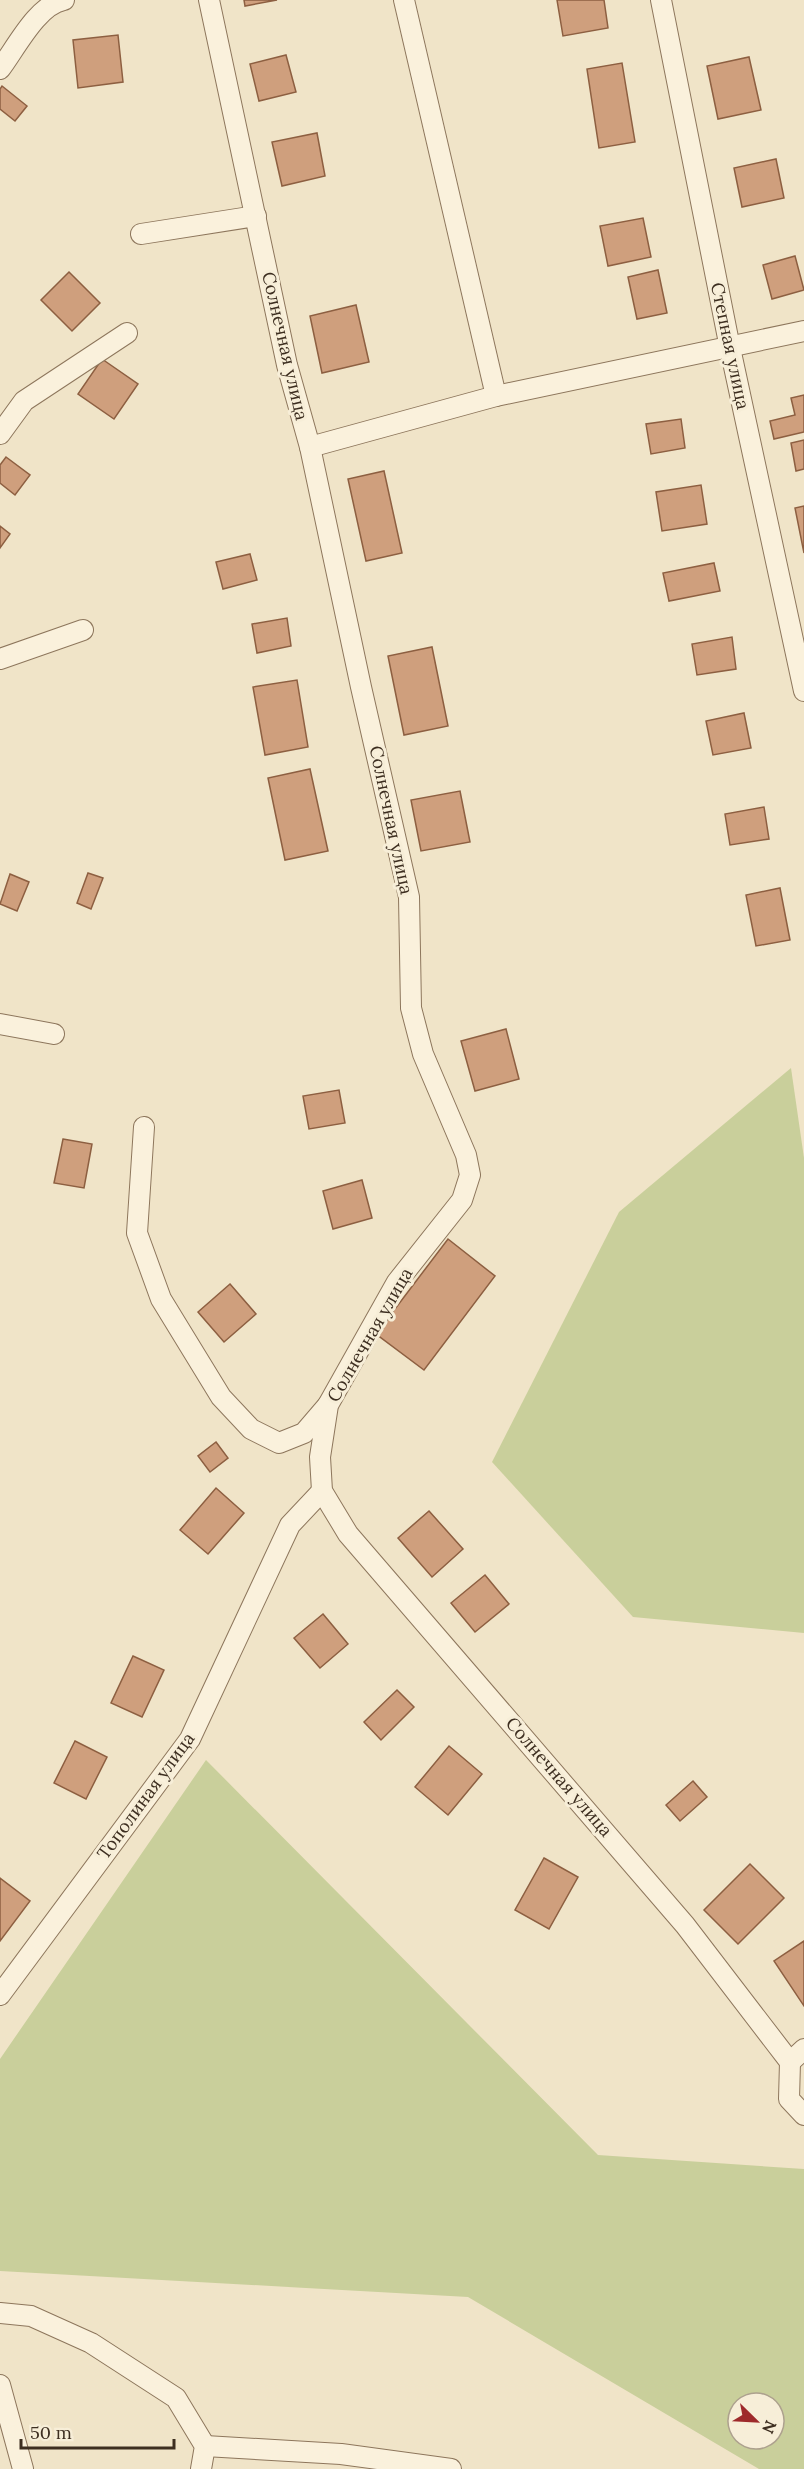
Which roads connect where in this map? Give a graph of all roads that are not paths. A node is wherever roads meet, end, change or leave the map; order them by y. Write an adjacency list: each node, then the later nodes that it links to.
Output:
1 (64, 0): 5 (street)
2 (209, 0): 6 (street, Солнечная улица)
3 (404, 0): 11 (street)
4 (661, 0): 10 (street, Степная улица)
5 (3, 58)
6 (256, 216): 7 (street); 13 (street, Солнечная улица)
7 (141, 234)
8 (804, 331): 10 (street)
9 (128, 333): 12 (street)
10 (730, 348): 11 (street); 16 (street, Степная улица)
11 (496, 396): 13 (street)
12 (0, 434)
13 (310, 447): 20 (street, Солнечная улица)
14 (83, 630): 15 (street)
15 (0, 659)
16 (804, 691)
17 (0, 1024): 18 (street)
18 (54, 1034)
19 (144, 1127): 20 (street)
20 (328, 1405): 21 (street, Солнечная улица)
21 (322, 1491): 22 (street, Тополиная улица); 23 (street, Солнечная улица)
22 (0, 1995)
23 (797, 2056): 24 (street, Солнечная улица)
24 (804, 2115)
25 (0, 2313): 27 (street)
26 (0, 2385): 28 (street)
27 (205, 2446): 29 (street); 30 (street)
28 (23, 2469)
29 (201, 2469)
30 (451, 2469)

